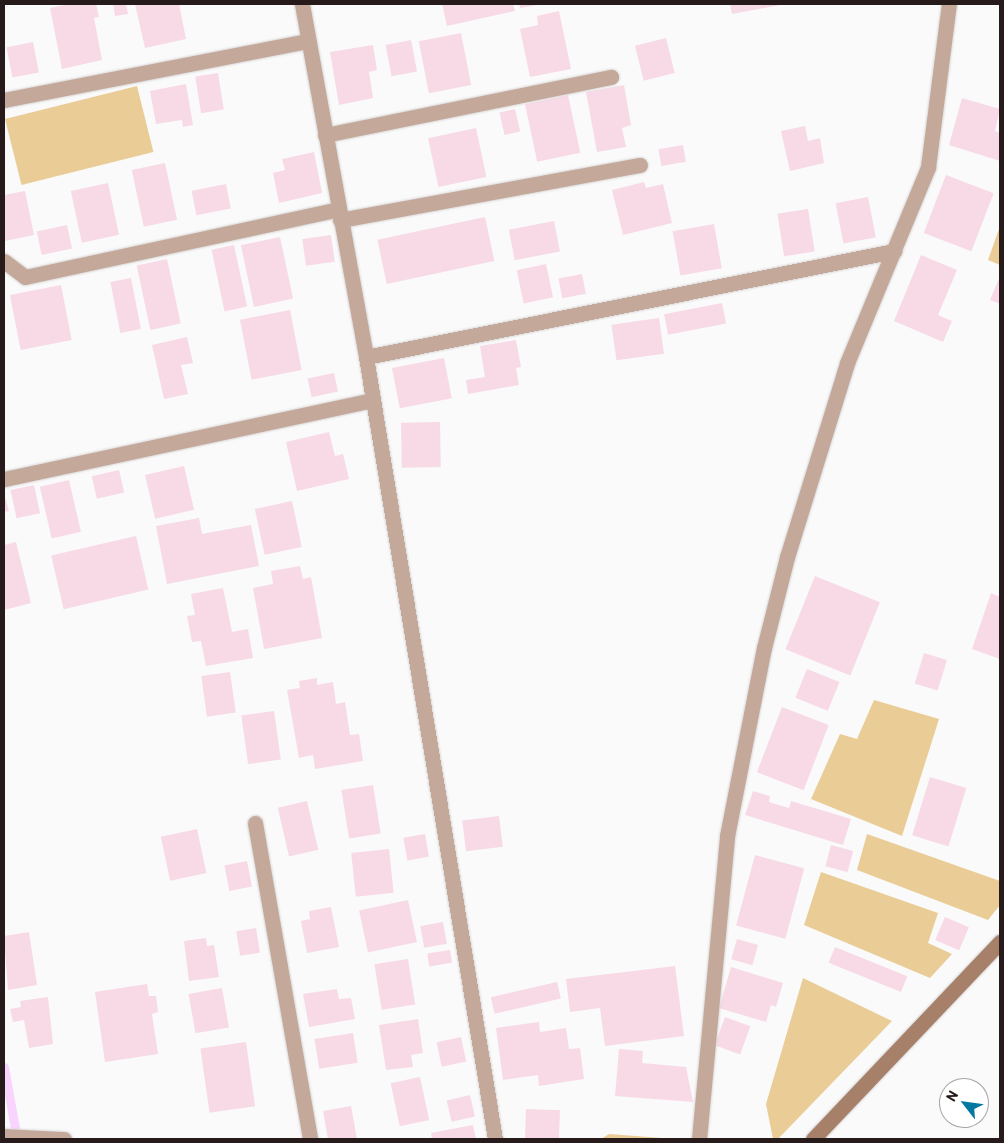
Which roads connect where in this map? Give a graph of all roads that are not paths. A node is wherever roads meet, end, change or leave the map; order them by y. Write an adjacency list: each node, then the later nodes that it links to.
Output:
1 (302, 4): 3 (street)
2 (949, 4): 9 (street)
3 (308, 41): 5 (street); 6 (street)
4 (611, 77): 6 (street)
5 (4, 100)
6 (325, 135): 8 (street)
7 (640, 165): 8 (street)
8 (339, 214): 10 (street); 11 (street)
9 (894, 251): 11 (street); 20 (street)
10 (4, 261)
11 (366, 357): 12 (street)
12 (371, 400): 13 (street); 19 (street)
13 (4, 479)
14 (255, 823): 18 (street)
15 (1000, 942): 21 (street)
16 (4, 1136): 17 (street)
17 (64, 1139)
18 (310, 1139)
19 (495, 1139)
20 (698, 1139)
21 (813, 1139)

